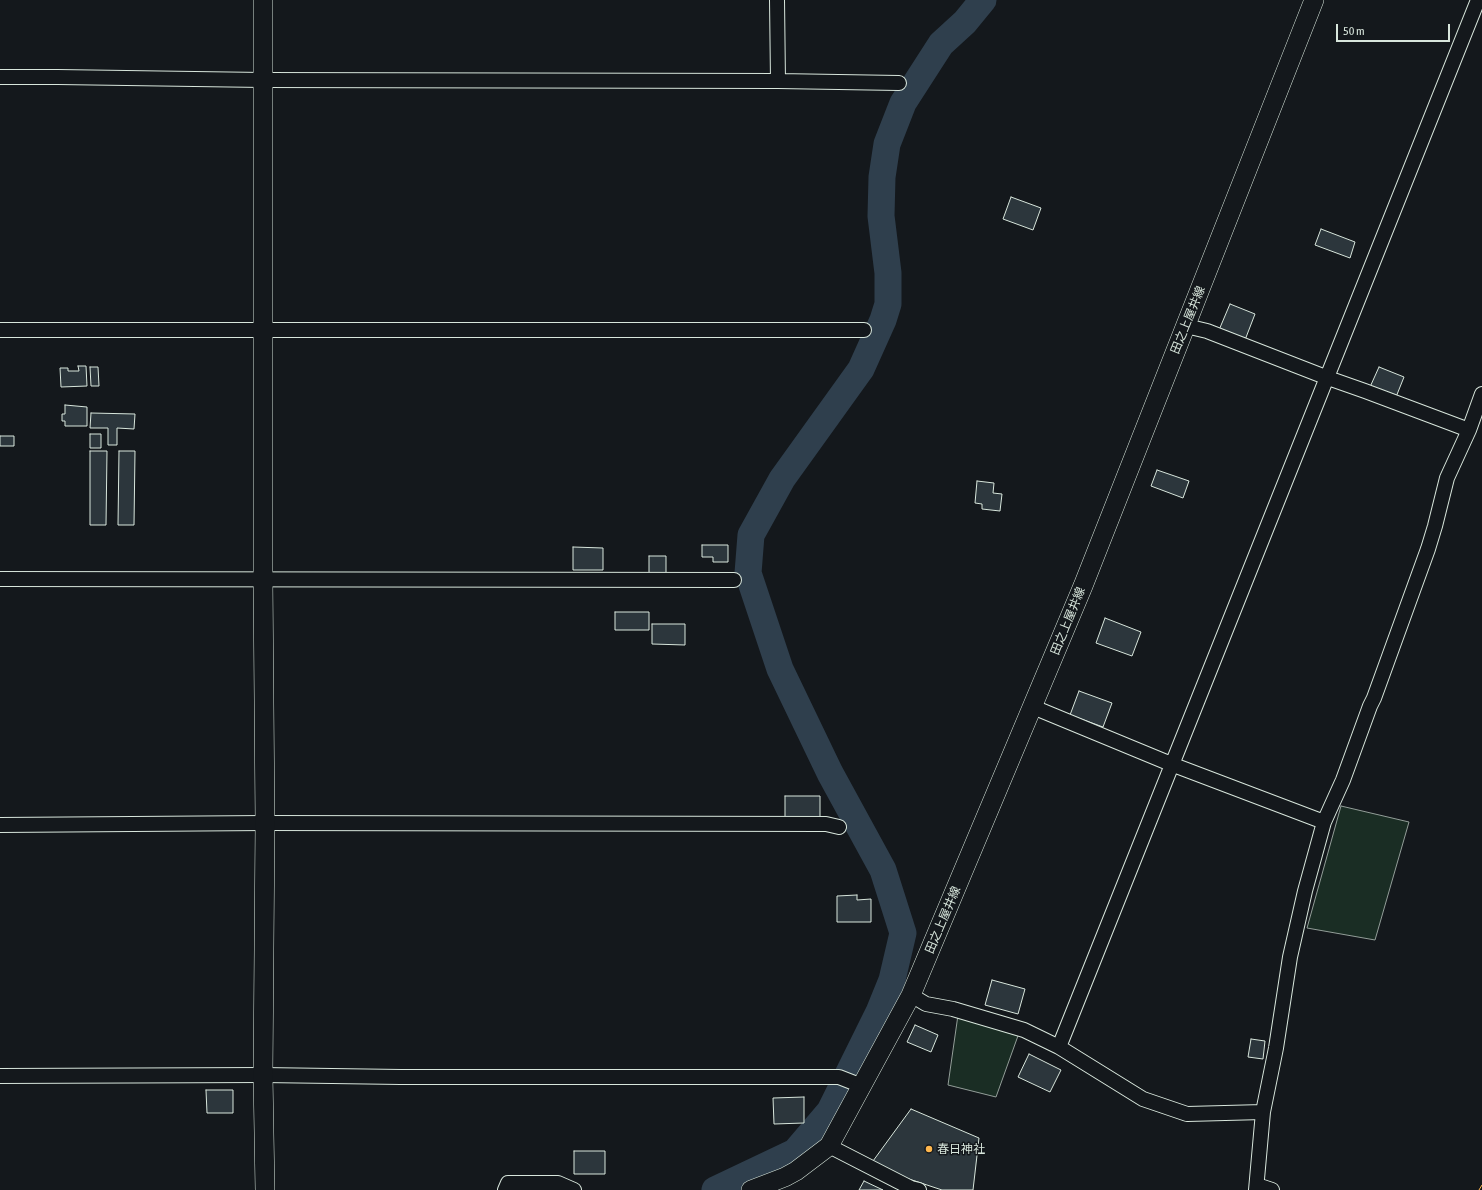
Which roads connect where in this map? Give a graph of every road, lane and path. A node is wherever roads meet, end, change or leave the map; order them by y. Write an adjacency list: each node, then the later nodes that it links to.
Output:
1 (263, 0): 6 (main road)
2 (777, 0): 7 (street)
3 (1314, 0): 9 (main road, 田之上屋井線)
4 (1478, 0): 13 (street)
5 (0, 77): 6 (street)
6 (262, 80): 7 (street); 11 (main road)
7 (778, 81): 8 (street)
8 (899, 83)
9 (1186, 326): 13 (street); 19 (main road, 田之上屋井線)
10 (0, 330): 11 (street)
11 (262, 330): 12 (street); 17 (main road)
12 (864, 330)
13 (1328, 378): 15 (street); 20 (street)
14 (1482, 394): 15 (street)
15 (1469, 430): 21 (street)
16 (0, 579): 17 (street)
17 (262, 579): 18 (street); 22 (main road)
18 (734, 580)
19 (1033, 707): 20 (street); 25 (main road, 田之上屋井線)
20 (1171, 764): 21 (street); 26 (street)
21 (1324, 822): 30 (street)
22 (265, 823): 23 (street); 24 (street); 27 (main road)
23 (0, 826)
24 (839, 827)
25 (911, 996): 26 (street); 29 (main road, 田之上屋井線)
26 (1059, 1047): 30 (street)
27 (263, 1075): 28 (street); 29 (street); 33 (main road)
28 (0, 1076)
29 (862, 1086): 31 (main road, 田之上屋井線)
30 (1263, 1112): 32 (street)
31 (829, 1146): 36 (main road, 田之上屋井線); 37 (street)
32 (1256, 1187): 38 (street)
33 (265, 1190)
34 (506, 1190): 35 (street)
35 (574, 1190)
36 (751, 1190)
37 (919, 1190)
38 (1272, 1190)

